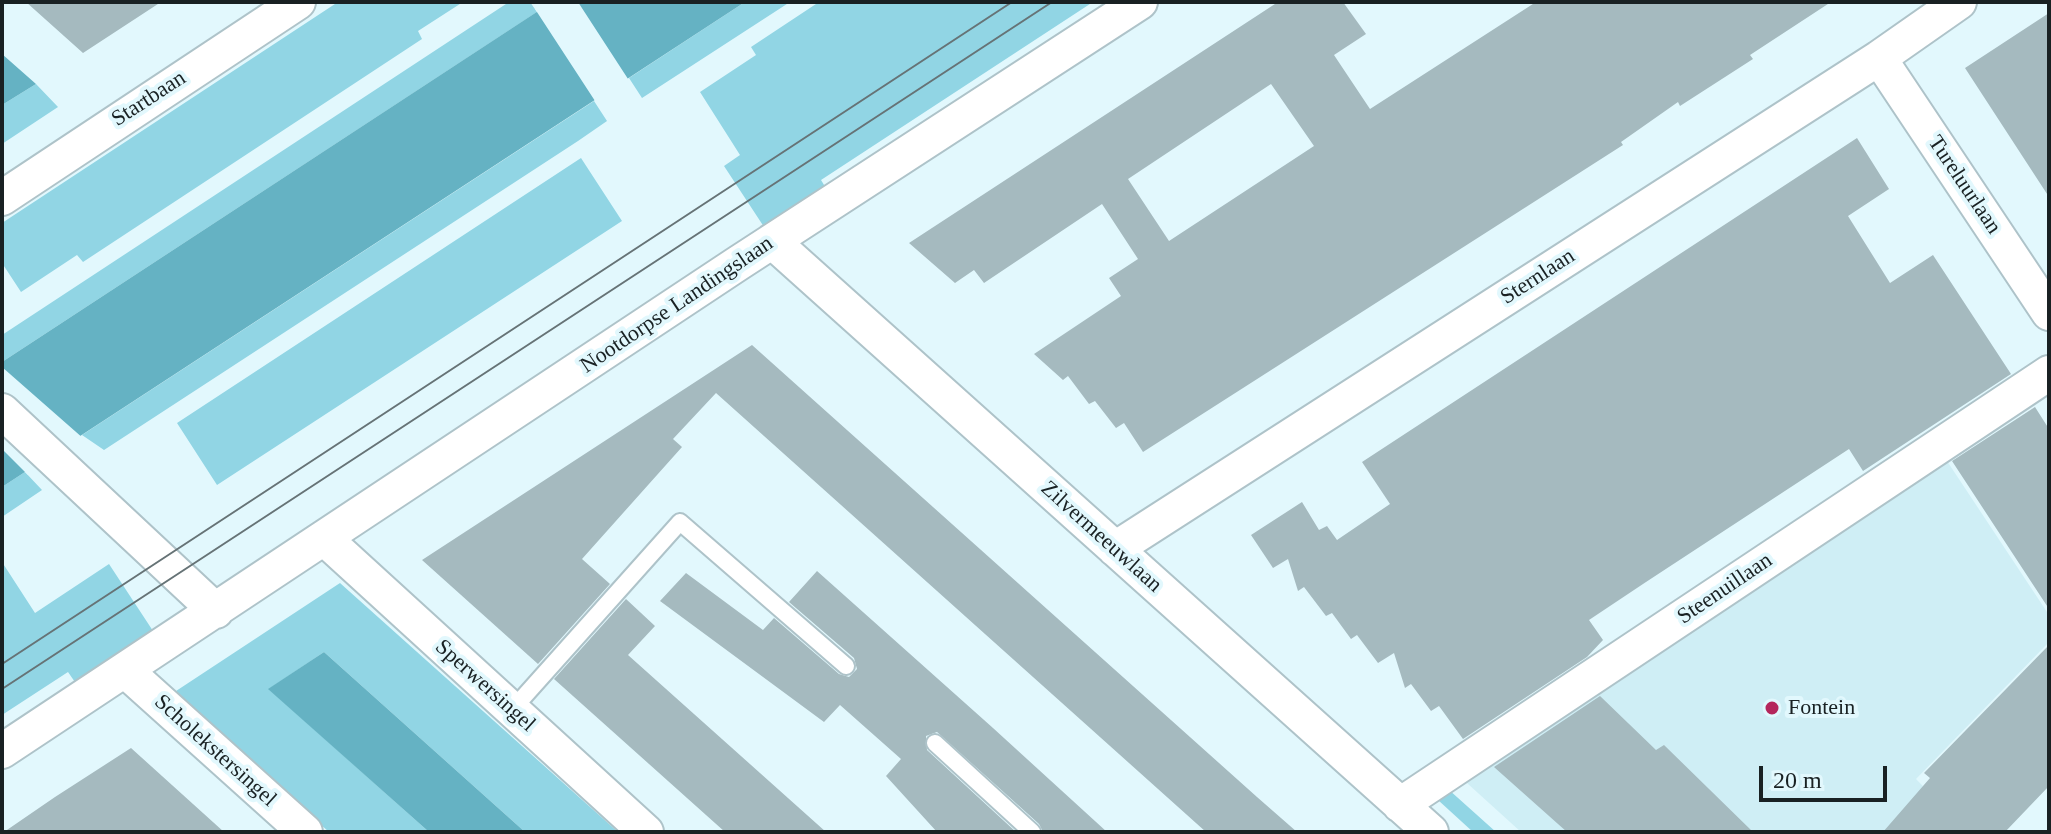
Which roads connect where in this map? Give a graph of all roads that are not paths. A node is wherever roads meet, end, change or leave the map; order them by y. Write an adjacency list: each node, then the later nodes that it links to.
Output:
1 (298, 2): 5 (street, Startbaan)
2 (1140, 2): 6 (street, Nootdorpse Landingslaan)
3 (1959, 2): 4 (street, Sternlaan)
4 (1879, 58): 7 (street, Tureluurlaan); 11 (street, Sternlaan)
5 (2, 198)
6 (772, 241): 10 (street, Nootdorpse Landingslaan); 11 (street, Zilvermeeuwlaan)
7 (2049, 313)
8 (2049, 373): 18 (street, Steenuillaan)
9 (2, 411): 12 (street)
10 (325, 539): 12 (street, Nootdorpse Landingslaan); 15 (street, Sperwersingel)
11 (1115, 549): 18 (street, Zilvermeeuwlaan)
12 (216, 611): 14 (street, Nootdorpse Landingslaan)
13 (846, 666): 15 (lane)
14 (126, 671): 17 (street, Nootdorpse Landingslaan); 19 (street, Scholekstersingel)
15 (511, 711): 20 (street, Sperwersingel)
16 (935, 743): 21 (lane)
17 (2, 751)
18 (1400, 805): 22 (street, Zilvermeeuwlaan)
19 (305, 832)
20 (646, 832)
21 (1032, 832)
22 (1431, 832)

